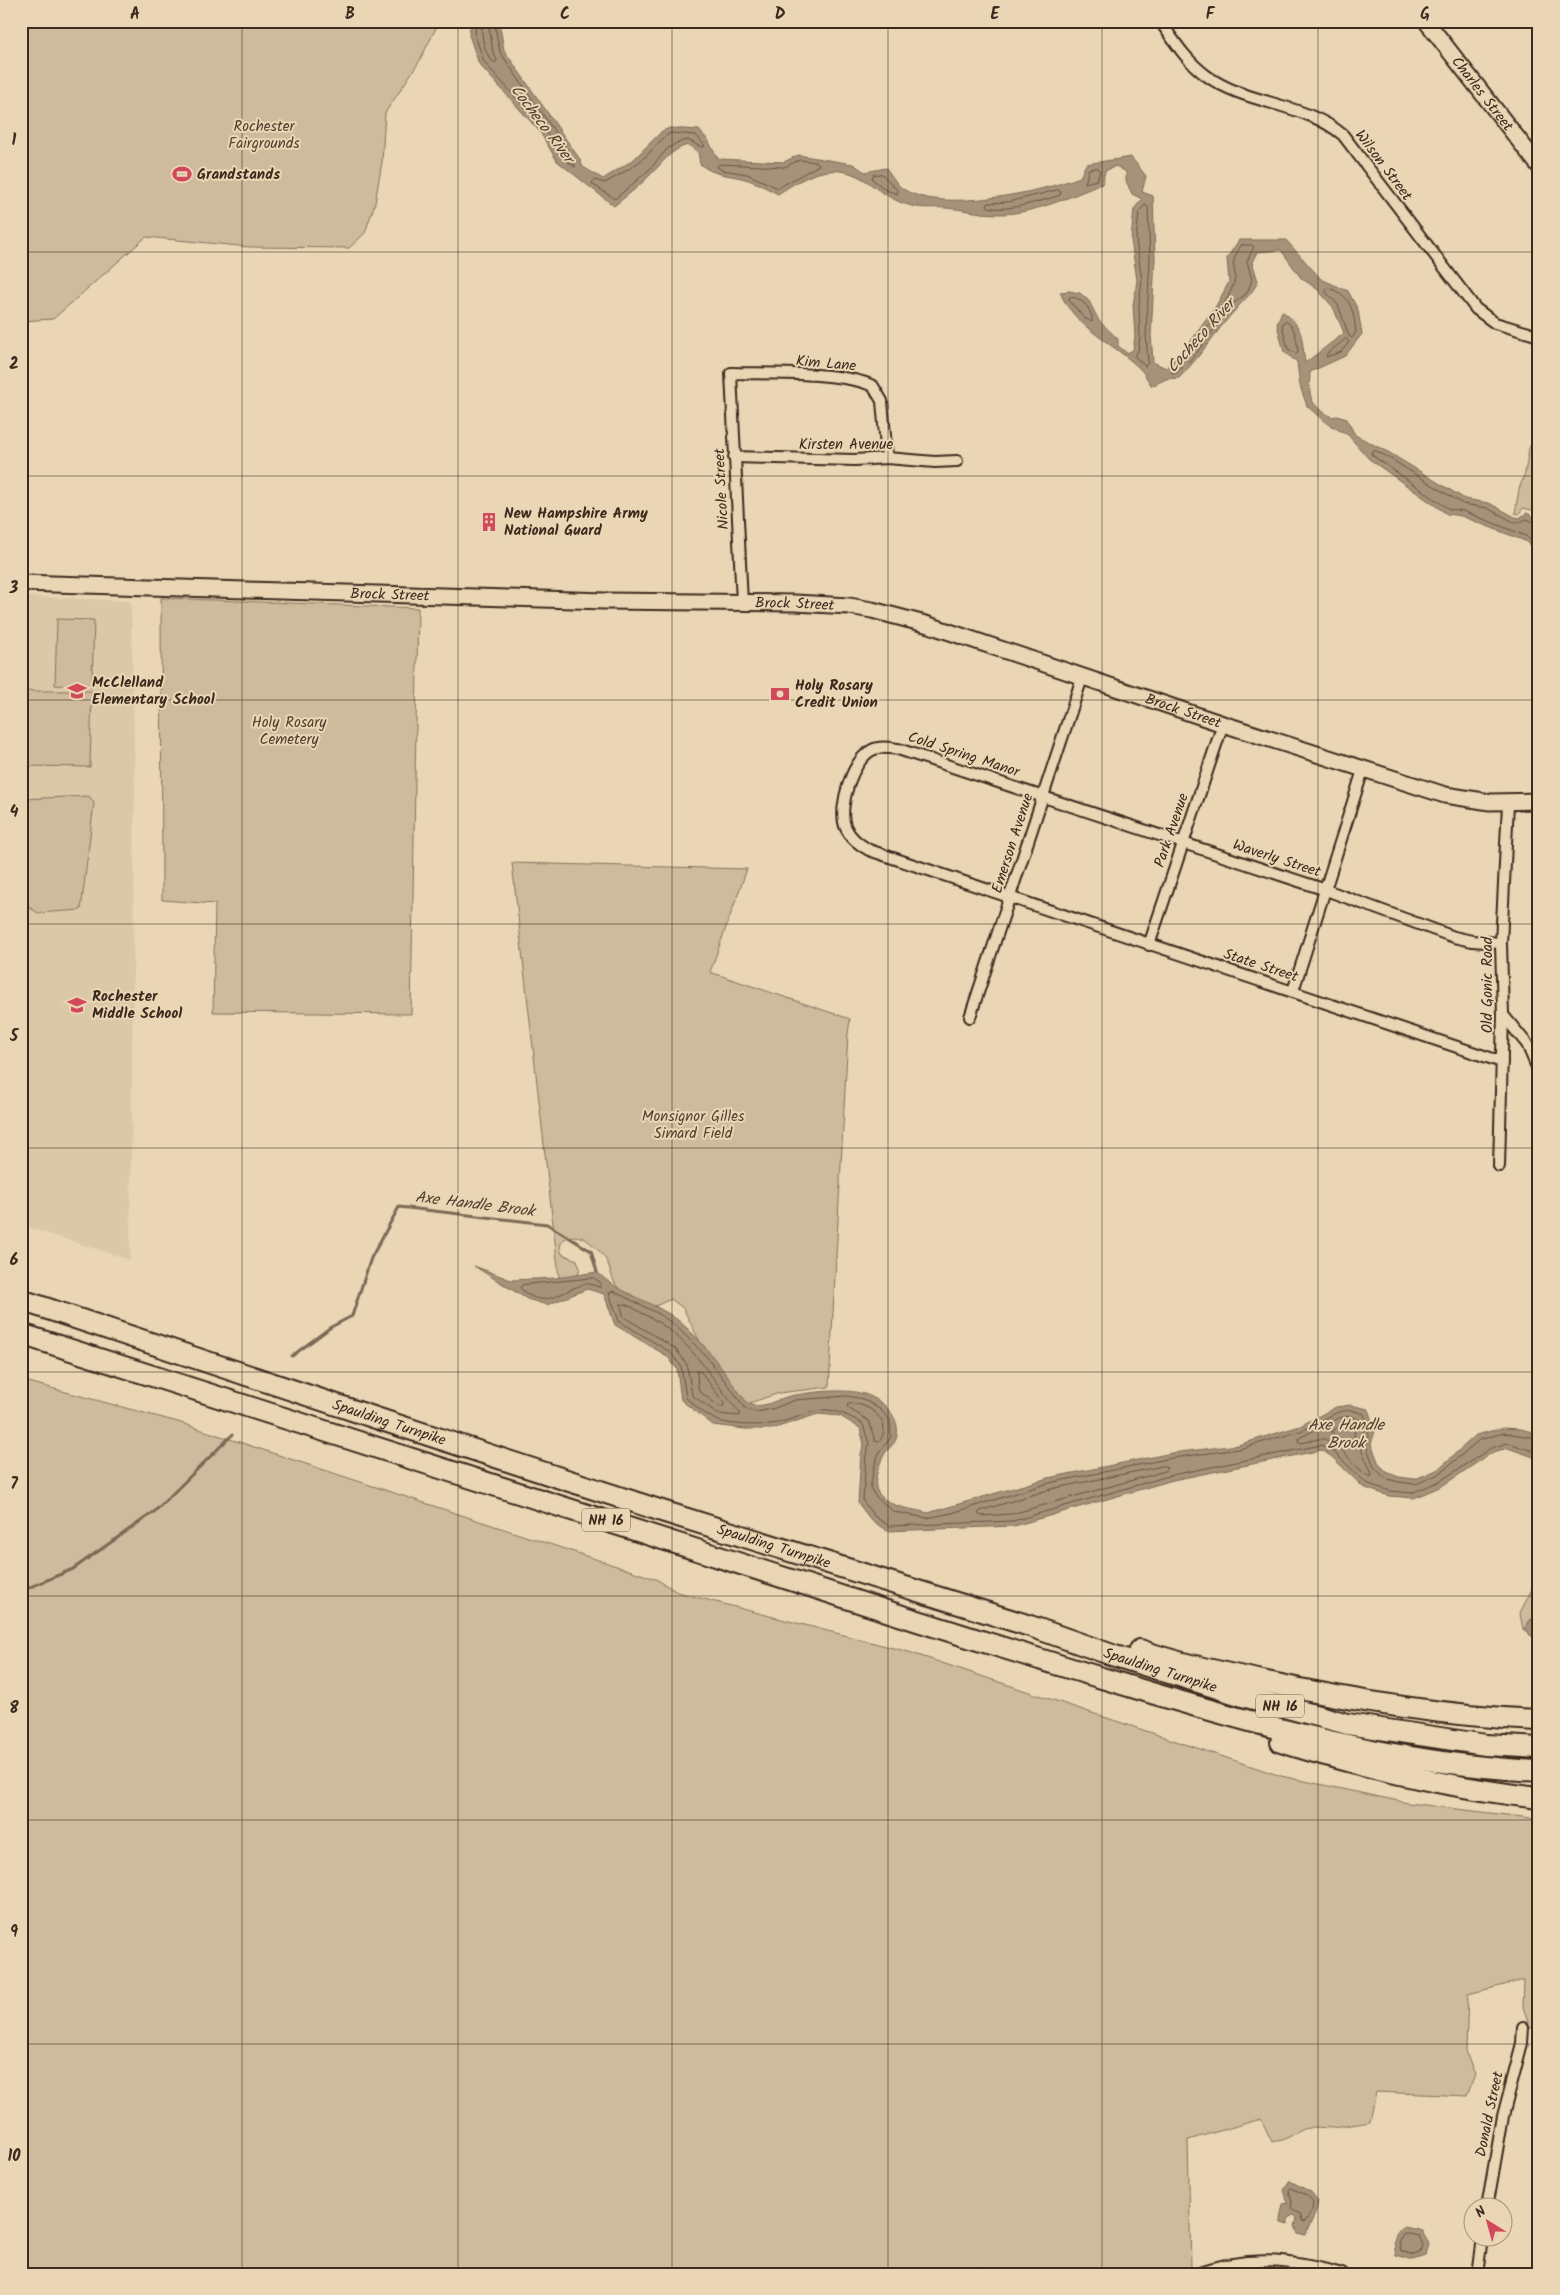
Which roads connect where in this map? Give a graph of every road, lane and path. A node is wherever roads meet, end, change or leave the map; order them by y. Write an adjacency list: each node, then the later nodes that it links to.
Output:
1 (1160, 21): 4 (street, Wilson Street)
2 (1426, 21): 3 (street, Charles Street)
3 (1539, 166)
4 (1539, 336)
5 (731, 373): 6 (street, Nicole Street); 7 (street, Kim Lane)
6 (734, 458): 7 (street, Kirsten Avenue); 10 (street, Nicole Street)
7 (887, 458): 8 (street, Kirsten Avenue)
8 (957, 461)
9 (21, 583): 10 (street, Brock Street)
10 (742, 603): 11 (street, Brock Street)
11 (1082, 678): 12 (street, Brock Street); 14 (street, Emerson Avenue)
12 (1223, 724): 13 (street, Brock Street); 17 (street, Park Avenue)
13 (1363, 770): 16 (street, Brock Street); 18 (street)
14 (1044, 795): 17 (street, Waverly Street); 19 (street, Emerson Avenue); 19 (street, Cold Spring Manor)
15 (1539, 801): 16 (street, Brock Street)
16 (1508, 804): 20 (street, Old Gonic Road)
17 (1183, 844): 18 (street, Waverly Street); 21 (street, Park Avenue)
18 (1326, 890): 20 (street, Waverly Street); 22 (street)
19 (1010, 897): 21 (street, State Street); 24 (street, Emerson Avenue)
20 (1501, 943): 23 (street, Old Gonic Road)
21 (1149, 945): 22 (street, State Street)
22 (1293, 992): 25 (street, State Street)
23 (1503, 1015): 25 (street, Old Gonic Road); 26 (street)
24 (970, 1018)
25 (1502, 1062): 27 (street, Old Gonic Road)
26 (1539, 1072)
27 (1499, 1166)
28 (21, 1300): 30 (highway, Spaulding Turnpike / NH 16)
29 (21, 1334): 31 (highway, Spaulding Turnpike / NH 16)
30 (1030, 1626): 32 (highway); 33 (highway, Spaulding Turnpike / NH 16)
31 (1191, 1705): 34 (highway, Spaulding Turnpike / NH 16); 35 (highway)
32 (1539, 1720)
33 (1539, 1748)
34 (1539, 1771)
35 (1539, 1798)
36 (1524, 2027): 37 (street, Donald Street)
37 (1489, 2198)
38 (1482, 2248): 41 (street)
39 (1194, 2274): 40 (street)
40 (1342, 2274)
41 (1478, 2274)

